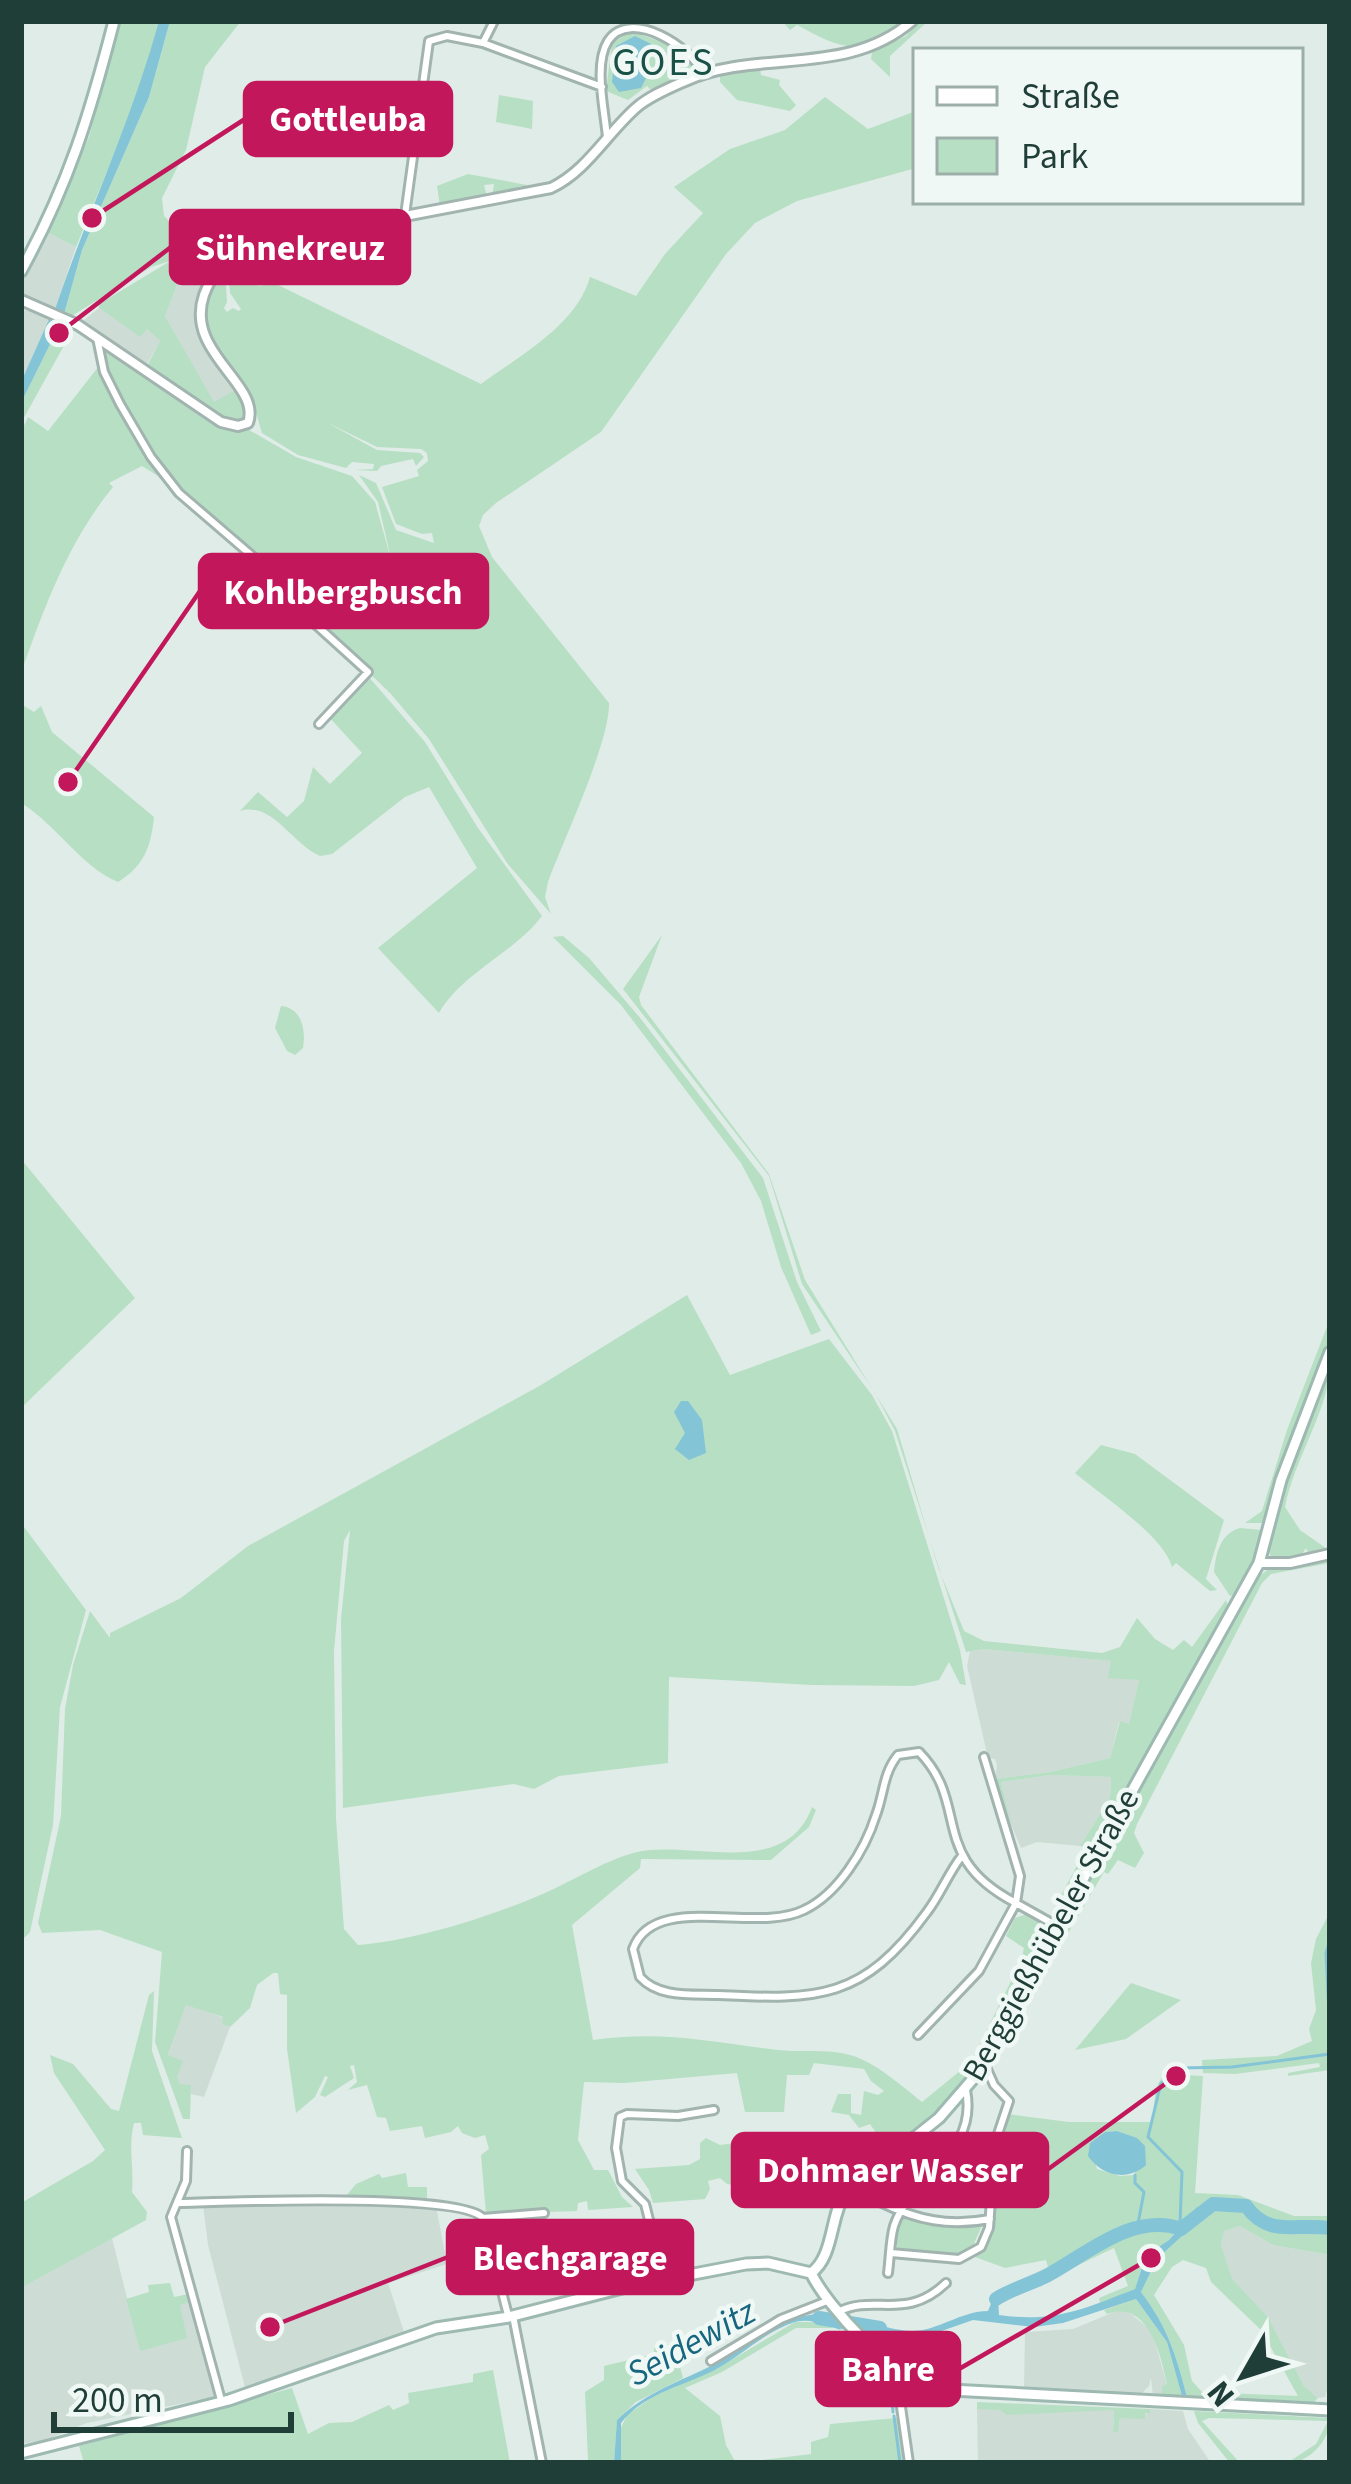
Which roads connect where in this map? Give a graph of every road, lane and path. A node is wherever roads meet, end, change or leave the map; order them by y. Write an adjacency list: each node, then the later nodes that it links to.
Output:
1 (115, 21): 9 (main road)
2 (494, 21): 4 (street)
3 (912, 21): 5 (street)
4 (483, 43): 6 (street); 8 (street)
5 (704, 74): 6 (street); 7 (street)
6 (602, 87): 7 (street)
7 (607, 138): 8 (street)
8 (405, 214): 11 (street)
9 (21, 271)
10 (21, 300): 11 (street)
11 (97, 338): 12 (street)
12 (319, 724)
13 (1330, 1352): 15 (main road, Berggießhübeler Straße)
14 (1330, 1554): 15 (street)
15 (1259, 1564): 19 (main road, Berggießhübeler Straße)
16 (984, 1757): 18 (street)
17 (961, 1857): 17 (street); 18 (street)
18 (1016, 1904): 19 (street); 20 (street)
19 (1057, 1926): 21 (main road, Berggießhübeler Straße)
20 (918, 2035)
21 (985, 2065): 22 (main road, Berggießhübeler Straße); 30 (street)
22 (966, 2090): 27 (street); 32 (main road, Berggießhübeler Straße)
23 (714, 2110): 34 (street)
24 (187, 2151): 26 (street)
25 (880, 2202): 27 (street)
26 (180, 2203): 29 (street); 41 (street)
27 (901, 2212): 30 (street); 31 (street)
28 (544, 2213): 29 (street)
29 (483, 2218): 38 (street)
30 (990, 2219): 31 (street)
31 (891, 2253): 33 (street)
32 (812, 2273): 34 (main road); 36 (main road)
33 (889, 2273)
34 (664, 2279): 38 (main road)
35 (946, 2283): 37 (street)
36 (827, 2301): 37 (main road); 39 (street)
37 (841, 2314): 40 (main road)
38 (511, 2316): 41 (main road); 44 (street)
39 (711, 2361)
40 (911, 2380): 42 (main road); 45 (street)
41 (222, 2402): 43 (main road)
42 (1330, 2410)
43 (21, 2453)
44 (542, 2463)
45 (909, 2463)

